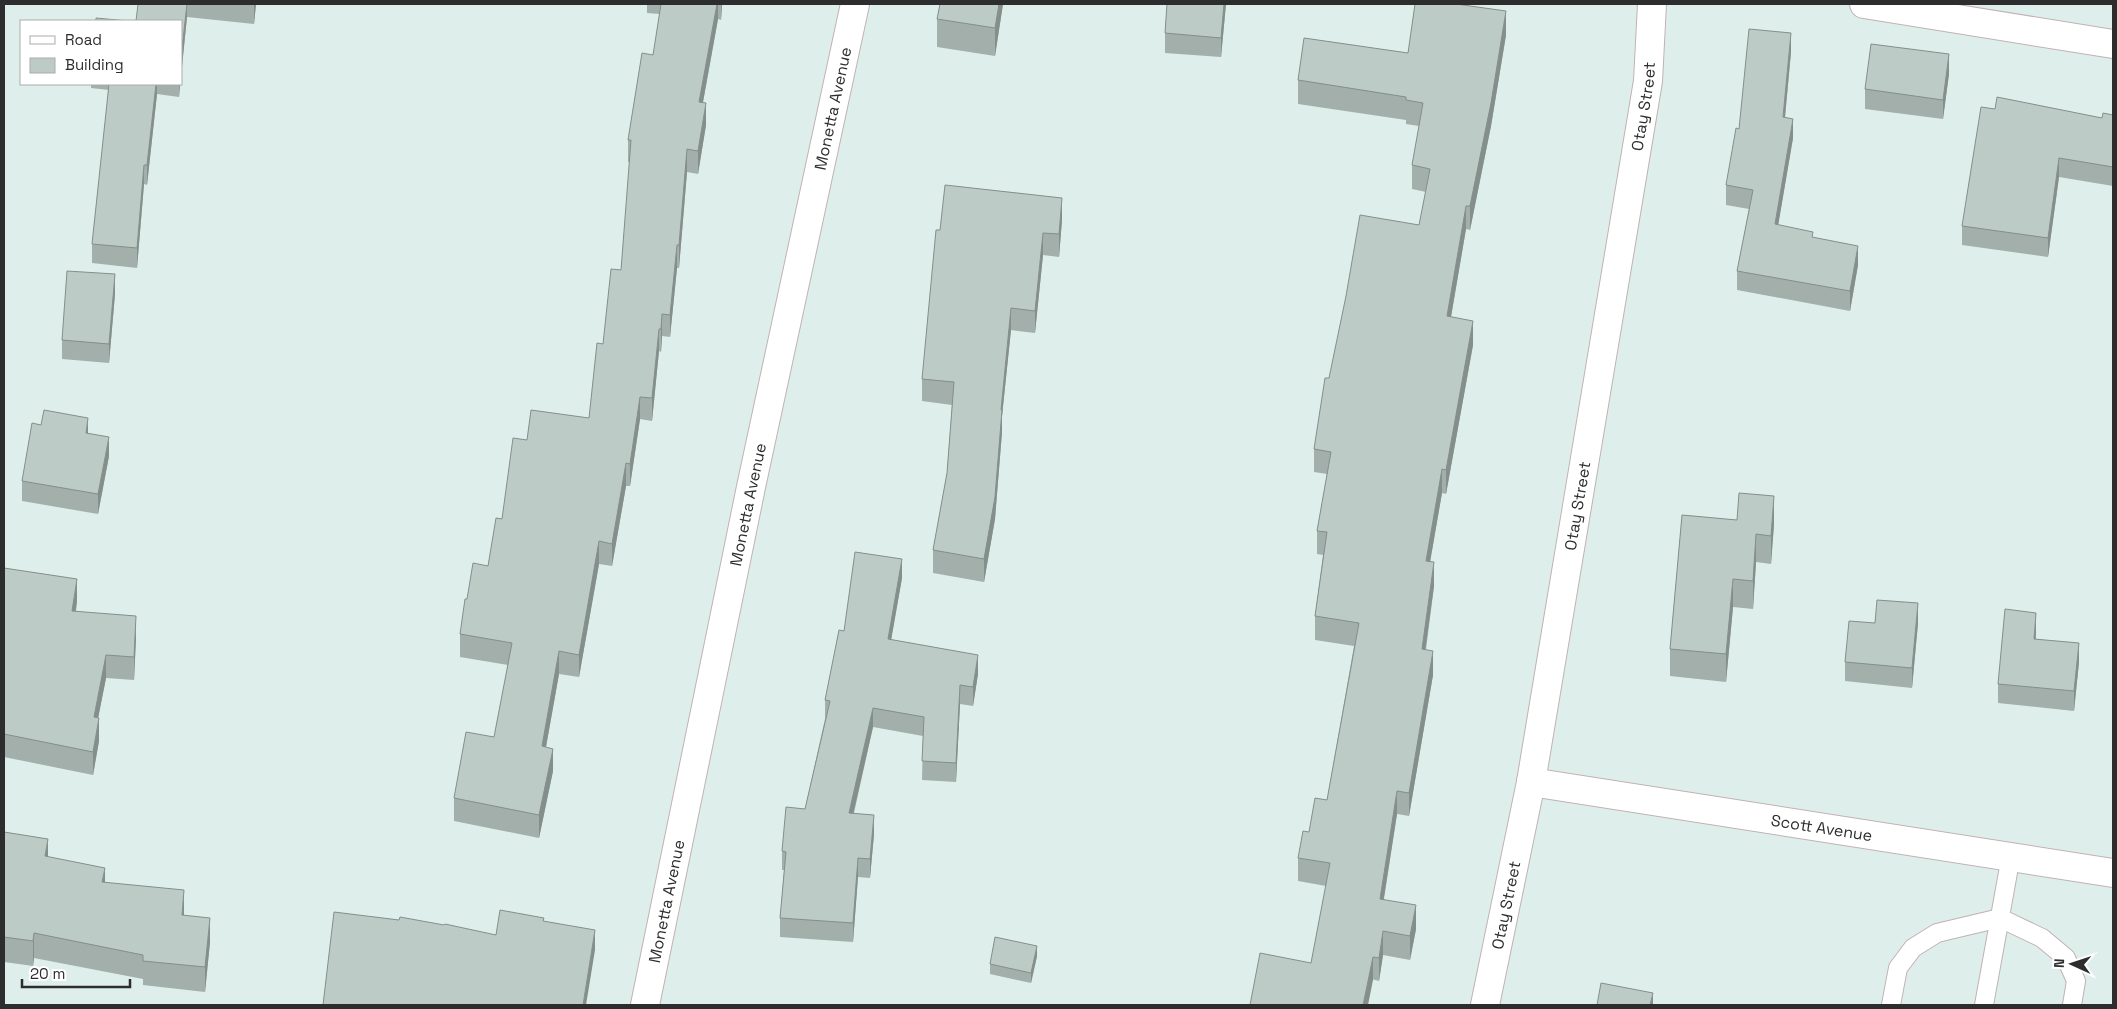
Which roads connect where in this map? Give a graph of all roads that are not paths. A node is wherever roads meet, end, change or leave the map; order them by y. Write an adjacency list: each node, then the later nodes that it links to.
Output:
1 (855, 4): 9 (street, Monetta Avenue)
2 (1652, 4): 5 (street, Otay Street)
3 (1864, 4): 4 (street)
4 (2113, 44)
5 (1531, 782): 6 (street, Scott Avenue); 10 (street, Otay Street)
6 (2011, 856): 7 (street, Scott Avenue); 8 (lane)
7 (2113, 873)
8 (2000, 918): 11 (lane); 12 (lane); 13 (lane)
9 (645, 1005)
10 (1485, 1005)
11 (1891, 1005)
12 (1984, 1005)
13 (2072, 1005)

